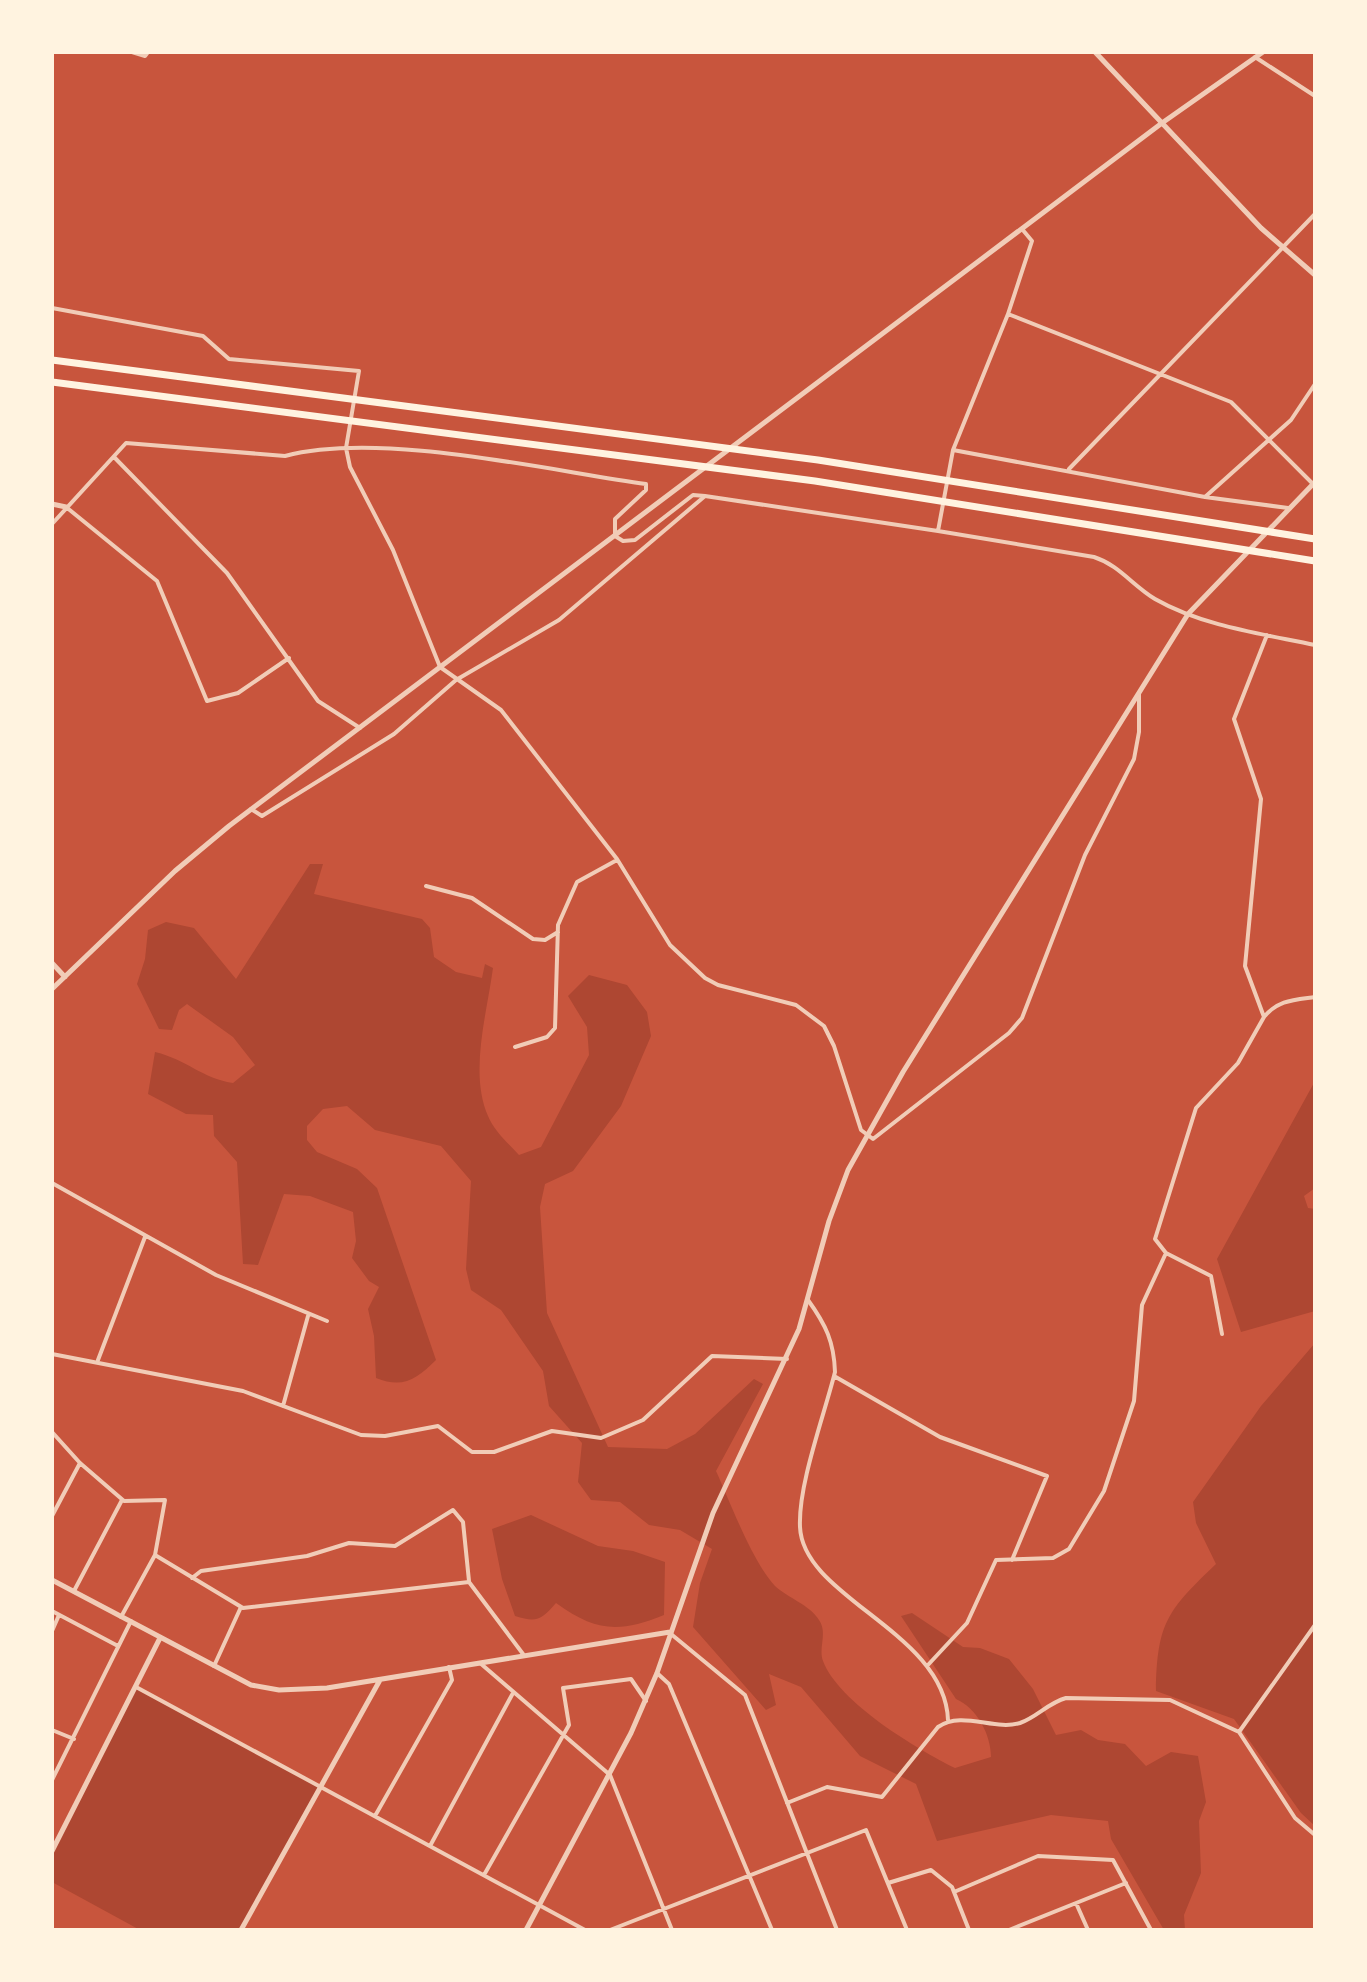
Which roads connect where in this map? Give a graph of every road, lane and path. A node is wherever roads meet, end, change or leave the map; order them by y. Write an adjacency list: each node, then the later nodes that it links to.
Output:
1 (132, 52): 2 (street)
2 (148, 52)
3 (1095, 52): 7 (street)
4 (1263, 52): 5 (street)
5 (1255, 57): 6 (street); 7 (street)
6 (1315, 96)
7 (1162, 123): 9 (street); 10 (street)
8 (1315, 214): 10 (street)
9 (1022, 229): 13 (street); 31 (street)
10 (1282, 249): 11 (street); 15 (street)
11 (1315, 275)
12 (52, 308): 19 (street)
13 (1008, 314): 15 (street); 20 (street)
14 (52, 360): 32 (highway)
15 (1163, 373): 18 (street); 22 (street)
16 (52, 382): 33 (highway)
17 (1315, 384): 18 (street)
18 (1268, 440): 23 (street); 25 (street)
19 (346, 448): 21 (street); 31 (street); 38 (street)
20 (953, 450): 22 (street); 30 (street)
21 (114, 457): 27 (street); 37 (street)
22 (1069, 469): 25 (street)
23 (1314, 483): 28 (street)
24 (705, 496): 30 (street); 31 (street); 39 (street)
25 (1205, 497): 28 (street)
26 (52, 504): 27 (street)
27 (66, 507): 29 (street); 37 (street)
28 (1288, 508): 34 (street)
29 (52, 524)
30 (939, 528): 34 (street)
31 (615, 536): 38 (street)
32 (1315, 539)
33 (1315, 561)
34 (1188, 614): 35 (street); 40 (street)
35 (1267, 635): 36 (street); 50 (street)
36 (1315, 645)
37 (290, 657): 41 (street)
38 (440, 667): 39 (street); 41 (street)
39 (456, 680): 42 (street); 43 (street)
40 (1139, 692): 52 (street); 52 (street)
41 (360, 728): 42 (street)
42 (251, 809): 47 (street)
43 (617, 859): 45 (street); 52 (street)
44 (426, 886): 45 (street)
45 (558, 932): 51 (street)
46 (52, 963): 47 (street)
47 (65, 977): 48 (street)
48 (52, 989)
49 (1315, 997): 50 (street)
50 (1264, 1017): 55 (street)
51 (515, 1047)
52 (867, 1136): 56 (street)
53 (52, 1183): 54 (street)
54 (145, 1237): 57 (street); 62 (street)
55 (1166, 1253): 59 (street); 70 (street)
56 (808, 1300): 61 (street); 63 (street)
57 (308, 1315): 58 (street); 64 (street)
58 (327, 1321)
59 (1222, 1334)
60 (52, 1355): 62 (street)
61 (787, 1359): 64 (street); 82 (street)
62 (98, 1360): 64 (street)
63 (834, 1376): 70 (street); 89 (street)
64 (283, 1406)
65 (52, 1432): 66 (street)
66 (80, 1463): 67 (street); 68 (street)
67 (122, 1500): 69 (street); 74 (street)
68 (52, 1516)
69 (155, 1555): 71 (street); 78 (street)
70 (1012, 1560): 89 (street)
71 (192, 1578): 73 (street); 75 (street)
72 (52, 1580): 74 (street)
73 (469, 1582): 75 (street); 85 (street)
74 (74, 1591): 78 (street)
75 (241, 1607): 87 (street)
76 (52, 1611): 77 (street)
77 (59, 1615): 81 (street); 84 (street)
78 (121, 1617): 79 (street)
79 (131, 1621): 83 (street); 84 (street)
80 (1315, 1625): 99 (street)
81 (52, 1631)
82 (670, 1632): 85 (street); 90 (street); 105 (street)
83 (160, 1638): 87 (street); 92 (street)
84 (118, 1646): 101 (street)
85 (523, 1654): 86 (street)
86 (478, 1661): 88 (street); 93 (street)
87 (214, 1666): 91 (street)
88 (449, 1666): 91 (street); 106 (street)
89 (927, 1666): 96 (street)
90 (657, 1673): 95 (street); 111 (street)
91 (380, 1679): 104 (street)
92 (136, 1687): 104 (street); 109 (street)
93 (513, 1693): 100 (street); 108 (street)
94 (52, 1698): 97 (street)
95 (646, 1701): 100 (street); 102 (street)
96 (948, 1720): 99 (street); 105 (street)
97 (52, 1721)
98 (52, 1730): 101 (street)
99 (1239, 1732): 107 (street)
100 (563, 1734): 102 (street); 112 (street)
101 (74, 1739): 103 (street)
102 (610, 1775): 117 (street); 118 (street)
103 (52, 1780)
104 (321, 1787): 106 (street); 120 (street)
105 (787, 1803): 110 (street)
106 (375, 1816): 108 (street)
107 (1315, 1835)
108 (430, 1846): 112 (street)
109 (52, 1851)
110 (806, 1851): 111 (street); 113 (street); 126 (street)
111 (749, 1874): 118 (street); 125 (street)
112 (484, 1875): 117 (street)
113 (888, 1883): 115 (street); 127 (street)
114 (1126, 1883): 115 (street); 116 (street); 132 (street)
115 (954, 1892): 128 (street)
116 (1076, 1903): 119 (street); 131 (street)
117 (540, 1905): 121 (street); 122 (street)
118 (662, 1907): 123 (street); 124 (street)
119 (1025, 1923): 129 (street); 130 (street)
120 (241, 1930)
121 (526, 1930)
122 (585, 1930)
123 (610, 1930)
124 (672, 1930)
125 (772, 1930)
126 (837, 1930)
127 (907, 1930)
128 (969, 1930)
129 (1009, 1930)
130 (1028, 1930)
131 (1088, 1930)
132 (1151, 1930)

